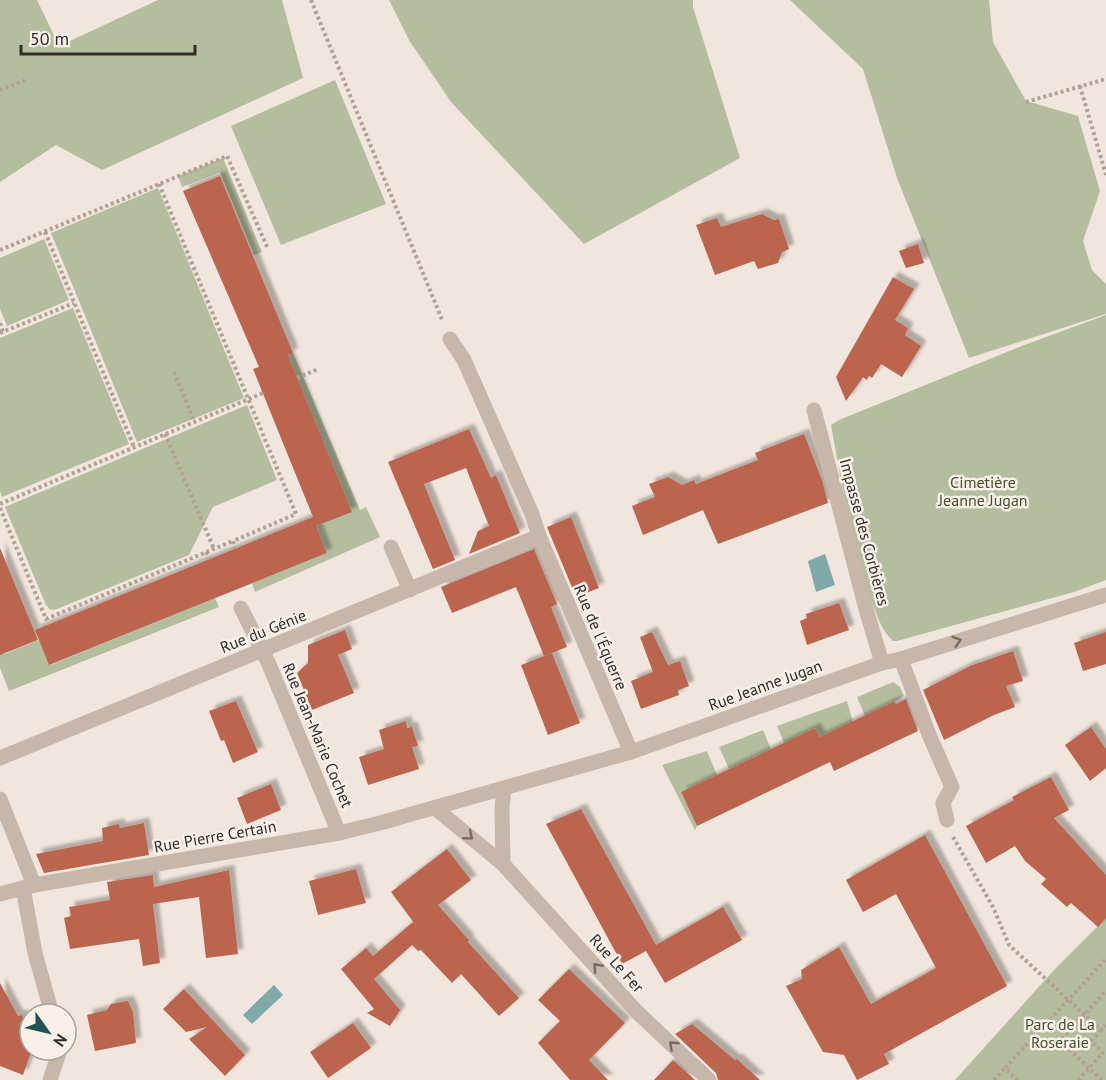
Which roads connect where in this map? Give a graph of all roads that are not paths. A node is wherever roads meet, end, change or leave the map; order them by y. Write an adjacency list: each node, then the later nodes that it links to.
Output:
1 (450, 339): 3 (street, Rue de l'Équerre)
2 (814, 410): 10 (street, Impasse des Corbières)
3 (539, 536): 5 (street, Rue du Génie); 11 (street, Rue de l'Équerre)
4 (392, 547): 5 (street)
5 (410, 590): 8 (street, Rue du Génie)
6 (1106, 595): 9 (street, Rue Jeanne Jugan, one-way to 6)
7 (241, 608): 8 (street, Rue Jean-Marie Cochet)
8 (262, 651): 12 (street, Rue du Génie); 17 (street, Rue Jean-Marie Cochet)
9 (901, 659): 10 (street, Rue Jeanne Jugan); 16 (street)
10 (882, 663): 11 (street, Rue Jeanne Jugan)
11 (631, 752): 13 (street, Rue Jeanne Jugan)
12 (0, 758)
13 (504, 789): 15 (street, Rue Jeanne Jugan); 18 (street)
14 (0, 799): 19 (street)
15 (435, 808): 17 (street, Rue Pierre Certain); 18 (street, Rue Le Fer, one-way to 18)
16 (947, 820)
17 (339, 833): 19 (street, Rue Pierre Certain)
18 (503, 864): 24 (street, Rue Le Fer, one-way to 18)
19 (29, 886): 20 (street, Rue Pierre Certain); 21 (street)
20 (0, 894)
21 (49, 1002)
22 (56, 1062): 23 (street)
23 (50, 1080)
24 (709, 1080)

